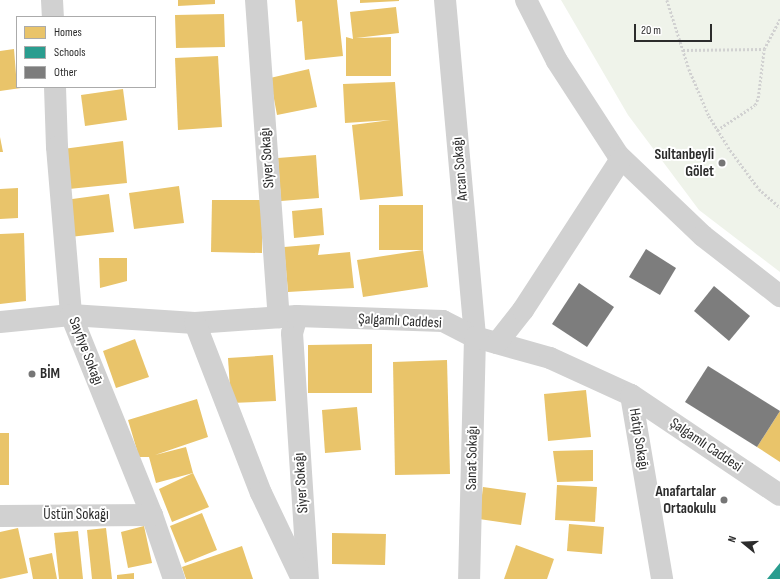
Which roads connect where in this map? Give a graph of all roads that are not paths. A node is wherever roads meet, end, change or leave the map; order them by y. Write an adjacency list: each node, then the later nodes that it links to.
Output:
1 (52, 0): 5 (street)
2 (256, 0): 10 (street, Siyer Sokağı)
3 (445, 0): 13 (street, Arcan Sokağı)
4 (526, 0): 7 (street)
5 (53, 16)
6 (55, 88): 9 (street, Sayfiye Sokağı)
7 (621, 158): 8 (street); 14 (street)
8 (780, 296)
9 (71, 315): 11 (street, Şalgamlı Caddesi); 12 (street, Şalgamlı Caddesi); 17 (street, Sayfiye Sokağı)
10 (288, 316): 12 (street, Şalgamlı Caddesi); 13 (street, Şalgamlı Caddesi); 21 (street, Siyer Sokağı)
11 (0, 322)
12 (195, 323): 20 (street)
13 (475, 337): 14 (street, Şalgamlı Caddesi); 22 (street, Sanat Sokağı)
14 (497, 343): 15 (street, Şalgamlı Caddesi)
15 (631, 395): 16 (street, Şalgamlı Caddesi); 23 (street, Hatip Sokağı)
16 (780, 495)
17 (152, 515): 18 (street, Üstün Sokağı); 19 (street, Sayfiye Sokağı)
18 (0, 516)
19 (174, 579)
20 (302, 579)
21 (308, 579)
22 (469, 579)
23 (662, 579)

